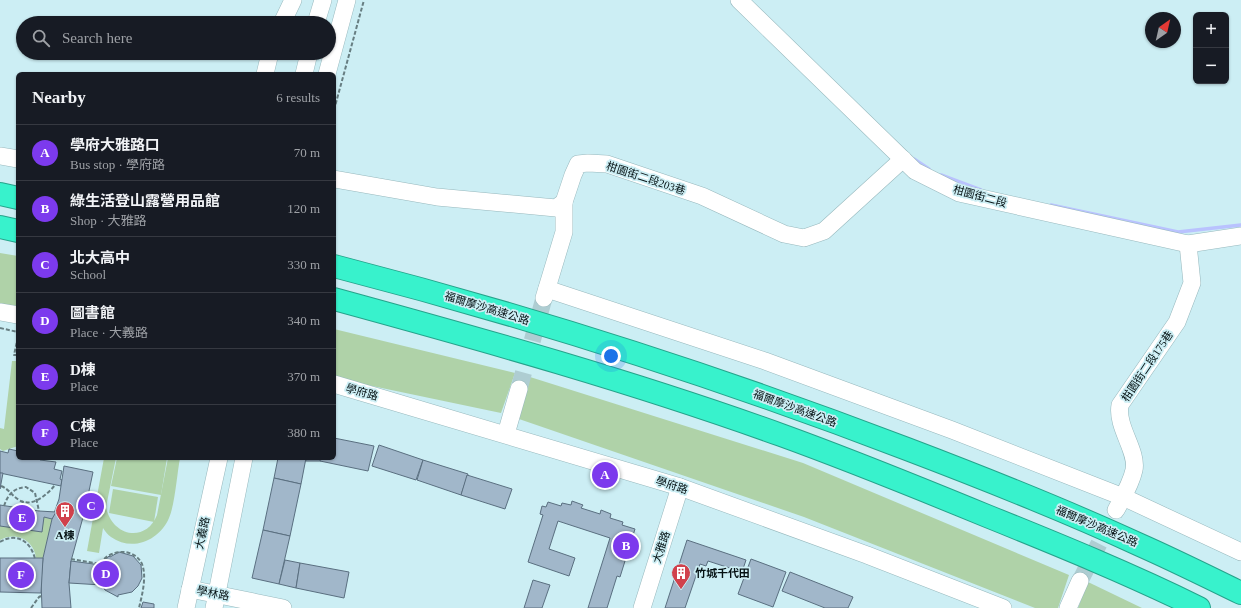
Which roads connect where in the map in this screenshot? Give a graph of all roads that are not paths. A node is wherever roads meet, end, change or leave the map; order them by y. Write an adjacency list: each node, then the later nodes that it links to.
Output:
1 (292, 0): 5 (street)
2 (323, 0): 6 (street)
3 (347, 0): 7 (street)
4 (739, 0): 16 (street, 柑園街二段)
5 (285, 16)
6 (318, 16)
7 (336, 41)
8 (269, 60): 11 (street)
9 (307, 60): 12 (street)
10 (331, 60): 13 (street)
11 (266, 72)
12 (304, 72)
13 (328, 72)
14 (0, 156): 15 (street)
15 (16, 159)
16 (903, 159): 20 (street, 柑園街二段203巷); 24 (street, 柑園街二段)
17 (336, 179): 20 (street)
18 (0, 194): 19 (highway)
19 (16, 198)
20 (564, 202): 35 (street)
21 (0, 228): 22 (highway)
22 (16, 231)
23 (1241, 236): 24 (street, 柑園街二段)
24 (1188, 244): 35 (street, 柑園街二段175巷)
25 (336, 267): 39 (highway, 福爾摩沙高速公路)
26 (336, 300): 46 (highway)
27 (0, 312): 28 (street)
28 (16, 315)
29 (336, 385): 31 (street, 學府路)
30 (518, 389): 31 (street)
31 (506, 434): 34 (street, 學府路)
32 (219, 460): 38 (street, 大義路)
33 (244, 460): 40 (street)
34 (680, 486): 43 (street, 大雅路); 44 (street, 學府路)
35 (1120, 504): 36 (street)
36 (1238, 548)
37 (1080, 581): 45 (street)
38 (190, 589): 40 (street, 學林路); 41 (street, 大義路)
39 (1241, 593)
40 (215, 601): 42 (street, 學林路)
41 (186, 608)
42 (283, 608)
43 (642, 608)
44 (1003, 608)
45 (1068, 608)
46 (1199, 608)

